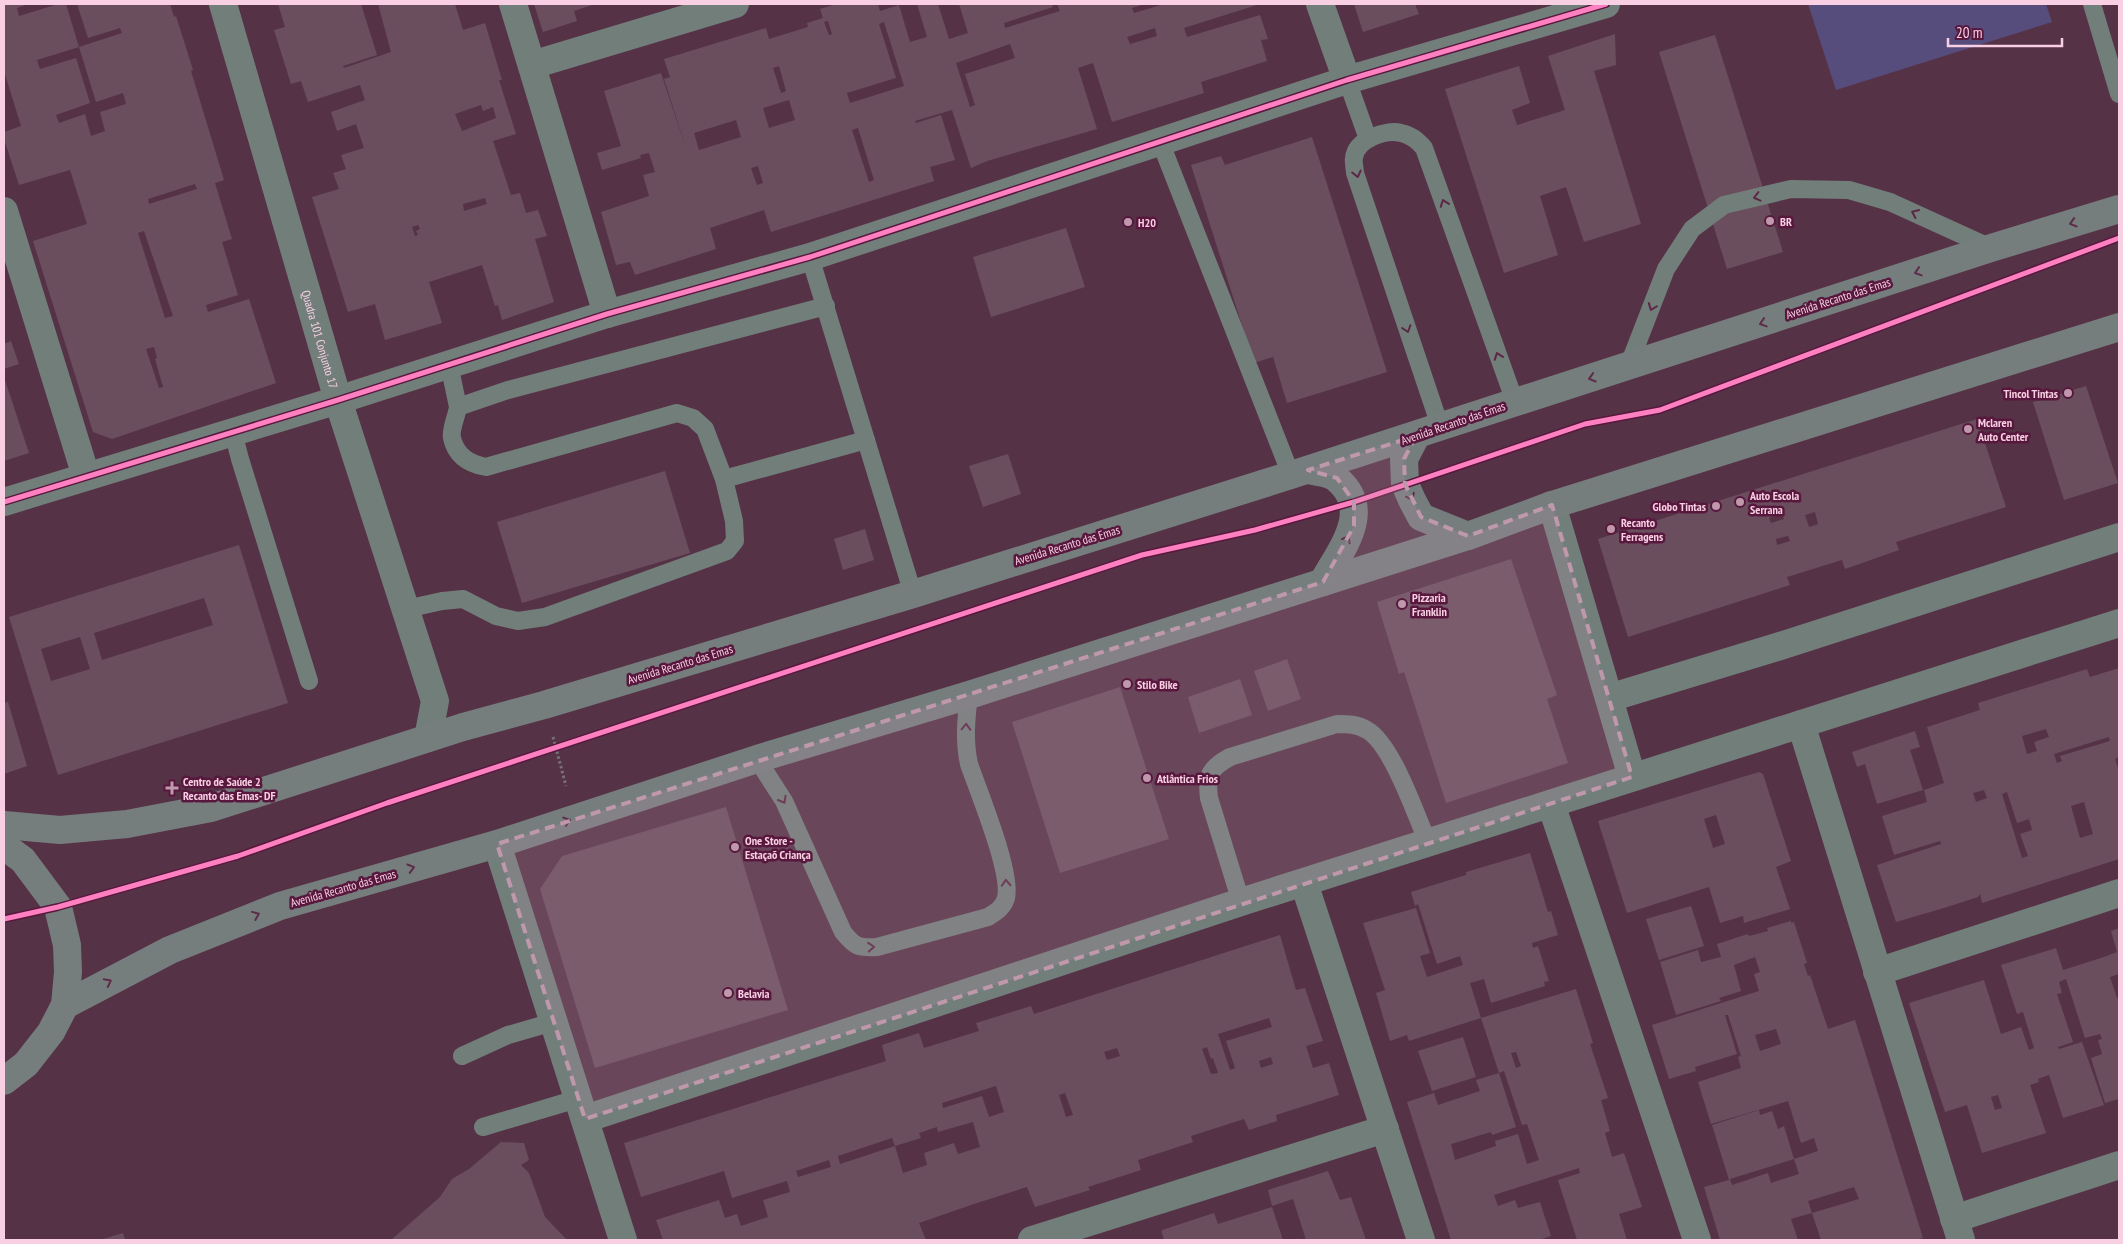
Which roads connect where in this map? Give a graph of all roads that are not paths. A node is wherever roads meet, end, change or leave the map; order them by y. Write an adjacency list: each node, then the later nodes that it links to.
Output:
1 (223, 4): 21 (street, Quadra 101 Conjunto 17)
2 (513, 4): 7 (street)
3 (736, 4): 7 (street)
4 (1320, 4): 8 (street)
5 (1591, 6): 8 (street)
6 (2094, 9): 9 (lane)
7 (532, 65): 17 (street)
8 (1347, 80): 10 (lane); 11 (street)
9 (2119, 94)
10 (1368, 139): 22 (lane, one-way to 10); 24 (lane, one-way to 24)
11 (1160, 141): 15 (street); 27 (lane)
12 (2119, 209): 14 (main road, Avenida Recanto das Emas, one-way to 14)
13 (4, 211): 28 (street)
14 (1991, 248): 20 (main road, Avenida Recanto das Emas, one-way to 20); 20 (lane, one-way to 20)
15 (810, 257): 16 (lane); 17 (street)
16 (826, 306): 23 (lane); 26 (lane)
17 (607, 314): 19 (street)
18 (2119, 327): 31 (main road, Avenida Recanto das Emas)
19 (449, 364): 21 (street); 23 (lane)
20 (1628, 367): 22 (main road, Avenida Recanto das Emas, one-way to 22)
21 (338, 400): 25 (street); 36 (street, Quadra 101 Conjunto 17)
22 (1515, 402): 24 (main road, Avenida Recanto das Emas)
23 (458, 406): 29 (lane)
24 (1428, 431): 27 (main road, Avenida Recanto das Emas); 32 (main road, one-way to 32)
25 (233, 432): 28 (street); 38 (lane)
26 (866, 440): 29 (lane); 35 (lane)
27 (1299, 472): 34 (main road, one-way to 27); 35 (main road, Avenida Recanto das Emas)
28 (86, 476): 30 (street)
29 (724, 479): 36 (lane)
30 (4, 502)
31 (1552, 506): 32 (main road, Avenida Recanto das Emas); 40 (street)
32 (1468, 536): 34 (main road, Avenida Recanto das Emas)
33 (2119, 537): 40 (street)
34 (1323, 582): 39 (main road, Avenida Recanto das Emas)
35 (913, 594): 43 (main road, Avenida Recanto das Emas)
36 (406, 610): 41 (street, Quadra 101 Conjunto 17)
37 (2119, 623): 42 (street)
38 (309, 681)
39 (970, 695): 45 (main road, Avenida Recanto das Emas); 45 (lane, one-way to 39)
40 (1609, 698): 46 (street)
41 (435, 701): 43 (street, Quadra 101 Conjunto 17); 44 (street, Quadra 101 Conjunto 17)
42 (1801, 724): 46 (street); 55 (street)
43 (463, 727): 44 (main road, Avenida Recanto das Emas)
44 (428, 738): 48 (main road, Avenida Recanto das Emas)
45 (757, 759): 50 (main road, Avenida Recanto das Emas, one-way to 45)
46 (1632, 777): 47 (street)
47 (1551, 804): 49 (street); 68 (street)
48 (4, 825)
49 (1428, 843): 52 (street); 54 (lane)
50 (497, 844): 56 (main road, Avenida Recanto das Emas, one-way to 50); 57 (street)
51 (4, 846): 56 (main road)
52 (1304, 883): 54 (street); 62 (street)
53 (2119, 893): 55 (street)
54 (1241, 902): 60 (street)
55 (1877, 972): 64 (street)
56 (65, 1004): 59 (main road)
57 (553, 1022): 58 (lane); 60 (street)
58 (462, 1056)
59 (4, 1081)
60 (581, 1109): 61 (lane); 65 (street)
61 (484, 1127)
62 (1385, 1129): 66 (street); 67 (street)
63 (2119, 1165): 64 (street)
64 (1958, 1230)
65 (622, 1240)
66 (1032, 1240)
67 (1421, 1240)
68 (1697, 1240)

